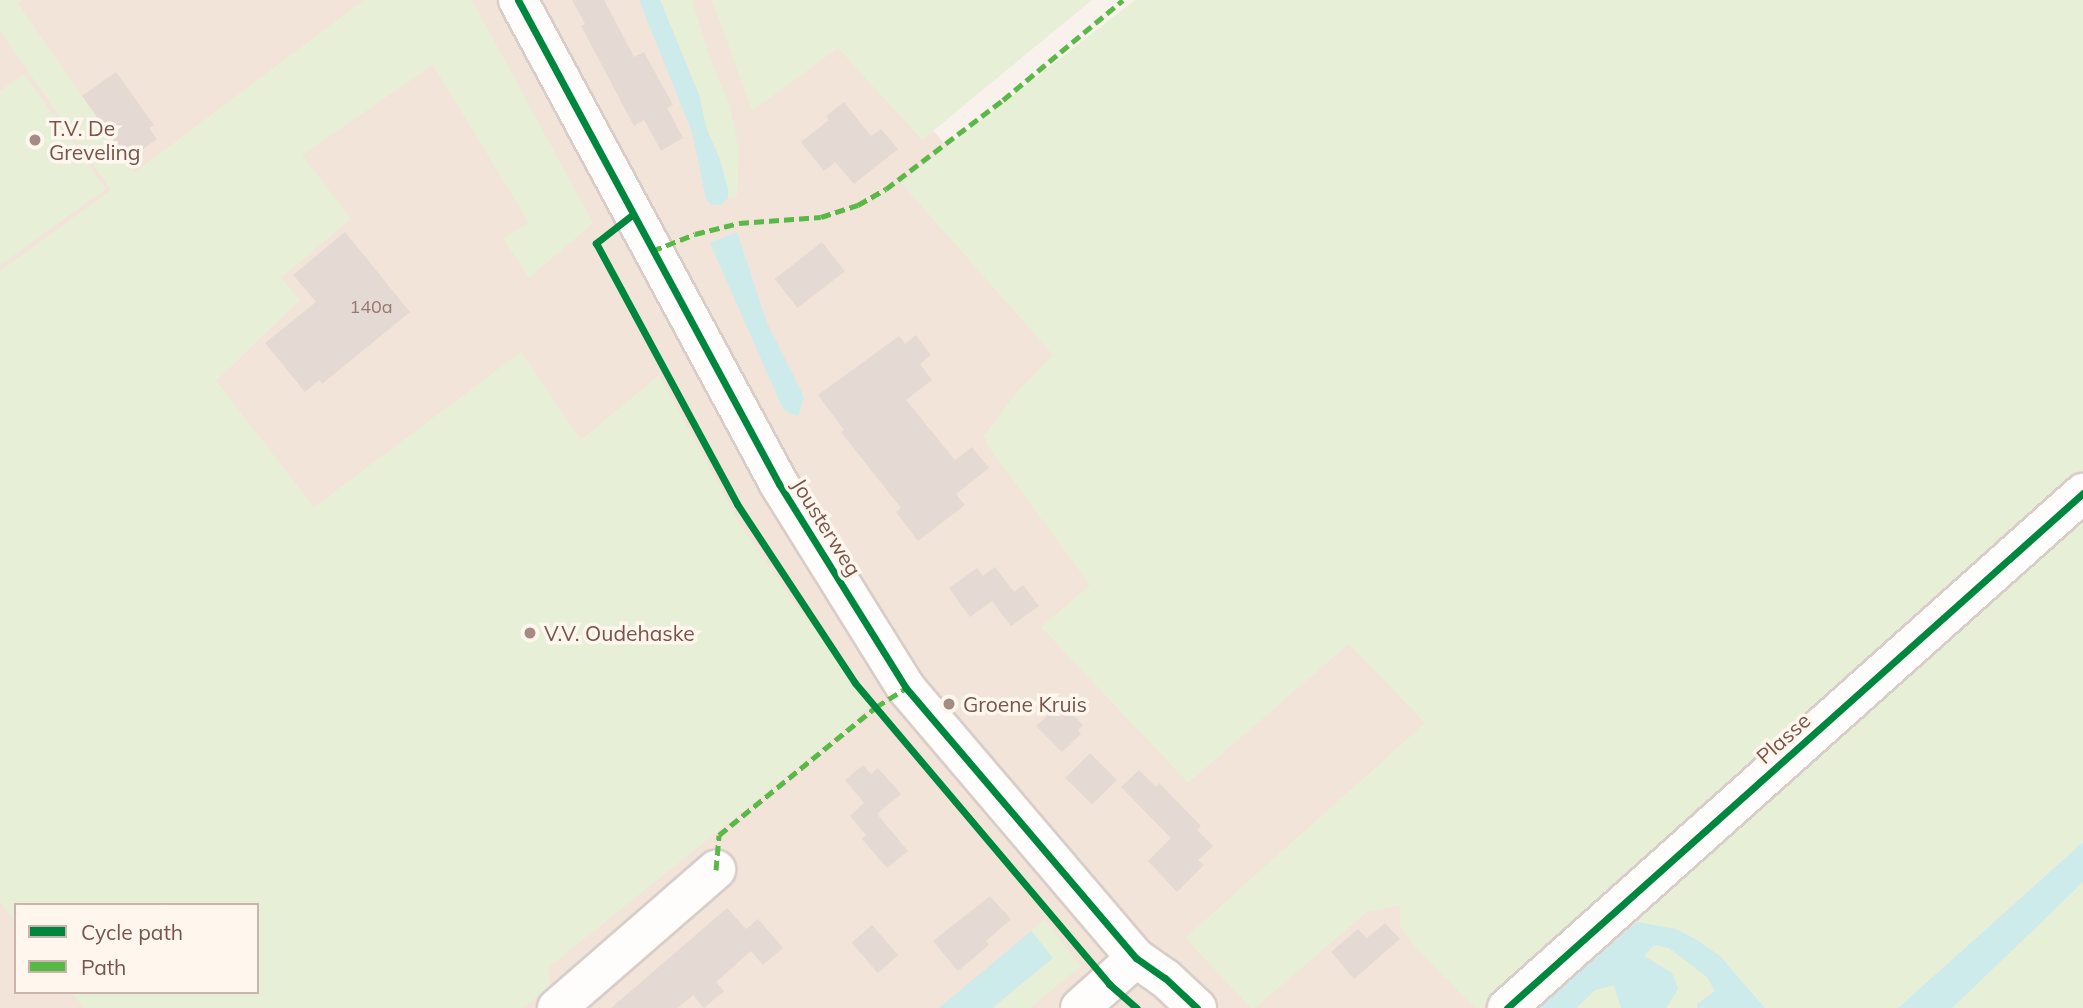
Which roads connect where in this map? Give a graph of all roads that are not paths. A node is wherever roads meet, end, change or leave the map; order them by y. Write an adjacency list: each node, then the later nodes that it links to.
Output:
1 (518, 0): 4 (street, Jousterweg)
2 (2083, 494): 8 (street, Plasse)
3 (716, 870): 5 (street)
4 (1136, 958): 6 (street); 7 (street, Jousterweg)
5 (557, 1008)
6 (1080, 1008)
7 (1197, 1008)
8 (1507, 1008)

